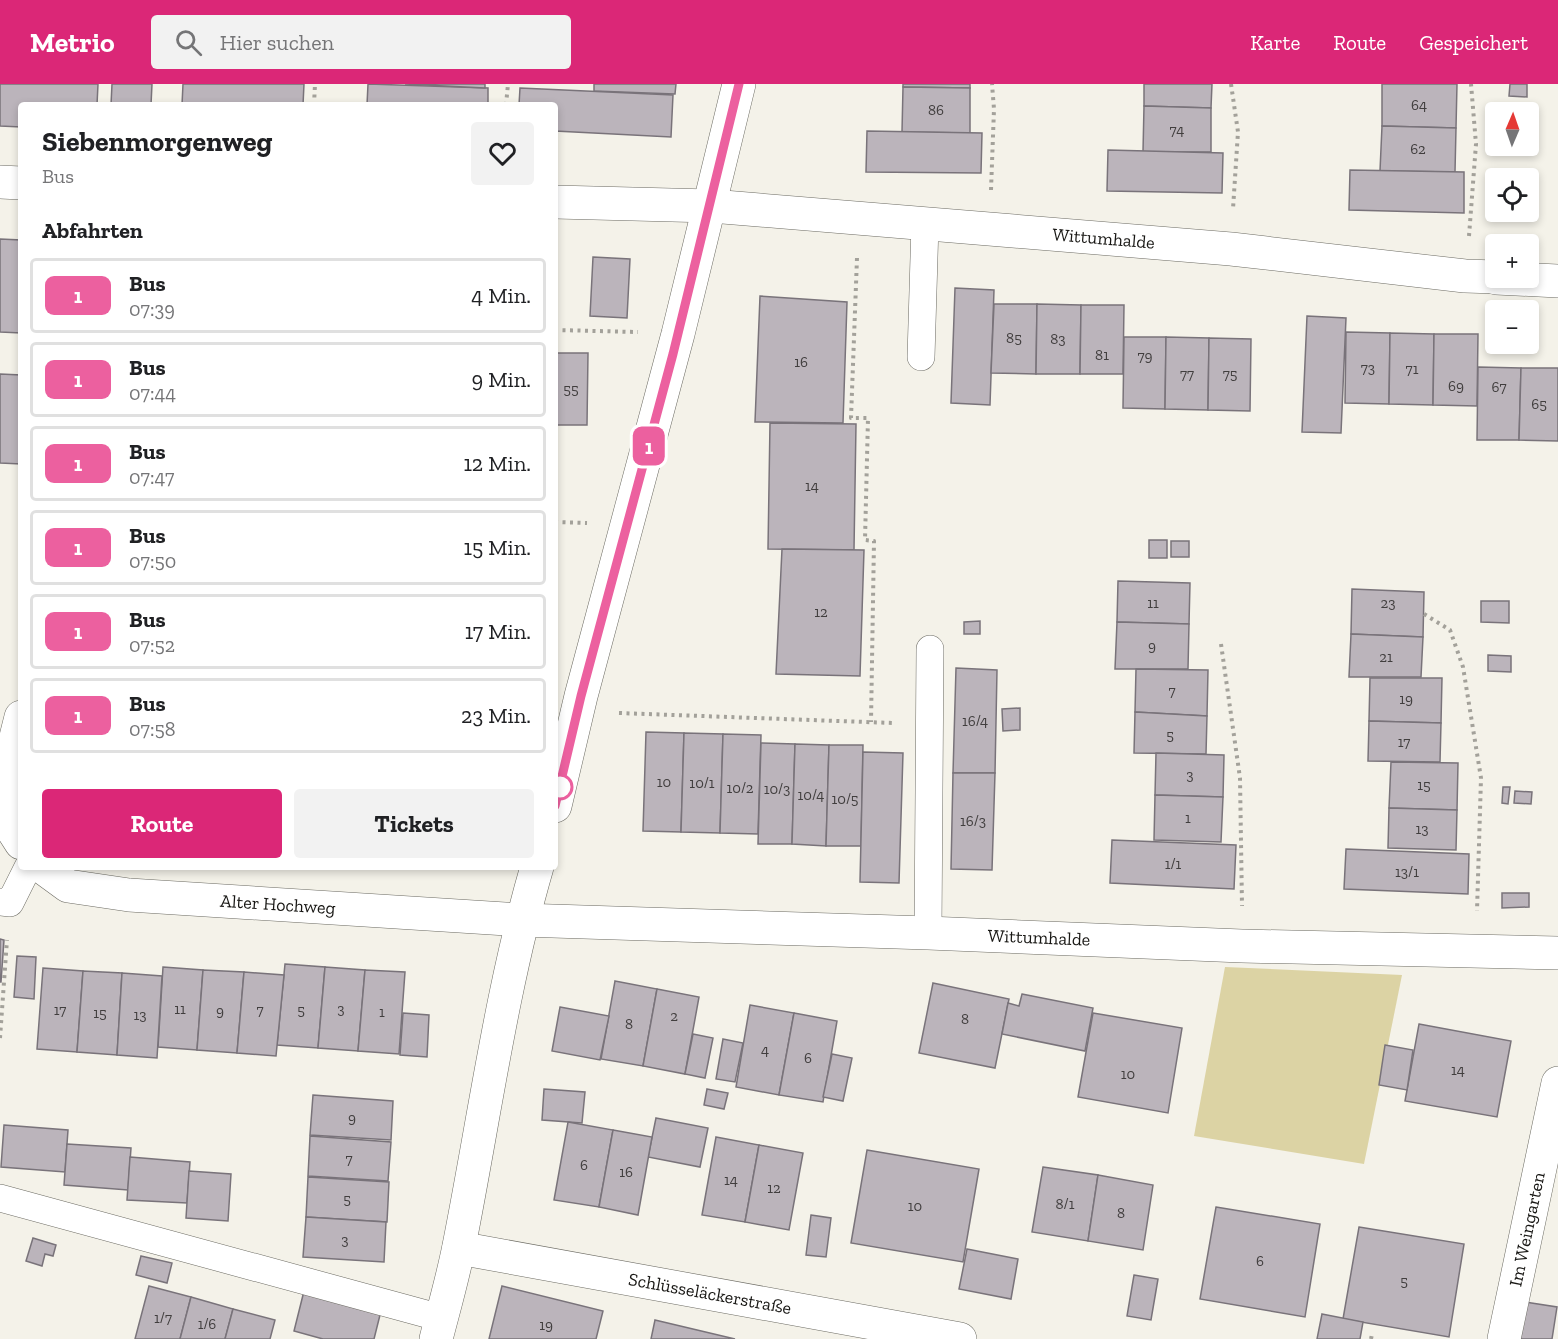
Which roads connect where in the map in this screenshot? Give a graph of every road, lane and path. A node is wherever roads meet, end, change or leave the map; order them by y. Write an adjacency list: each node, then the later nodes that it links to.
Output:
1 (315, 84): 7 (path)
2 (508, 84): 8 (path)
3 (739, 84): 12 (street)
4 (992, 84): 15 (path)
5 (1231, 84): 16 (path)
6 (1471, 84): 17 (path)
7 (314, 102)
8 (506, 102)
9 (0, 182): 10 (street)
10 (18, 183)
11 (558, 202): 12 (street, Wittumhalde)
12 (711, 206): 13 (street, Wittumhalde); 22 (street)
13 (858, 218): 14 (street, Wittumhalde); 28 (path)
14 (925, 224): 15 (street, Wittumhalde); 23 (lane)
15 (989, 230): 16 (street, Wittumhalde)
16 (1231, 249): 18 (street, Wittumhalde)
17 (1485, 264)
18 (1485, 277)
19 (1539, 280): 20 (street, Wittumhalde)
20 (1558, 281)
21 (558, 330): 22 (path)
22 (678, 334): 27 (street)
23 (921, 357)
24 (1424, 614): 40 (path)
25 (1221, 644): 39 (path)
26 (930, 649): 29 (lane)
27 (578, 711): 28 (path); 31 (street)
28 (871, 722): 29 (path)
29 (930, 724): 38 (lane)
30 (18, 729): 32 (street)
31 (558, 794)
32 (18, 838)
33 (26, 870): 36 (lane)
34 (46, 870): 37 (street, Alter Hochweg)
35 (536, 870): 37 (street)
36 (5, 903): 42 (path)
37 (521, 921): 38 (street, Wittumhalde); 45 (street)
38 (928, 933): 39 (street, Wittumhalde)
39 (1242, 946): 40 (street, Wittumhalde)
40 (1476, 951): 41 (street, Wittumhalde)
41 (1558, 953)
42 (0, 1038)
43 (1558, 1083): 48 (street, Im Weingarten)
44 (0, 1198): 46 (lane)
45 (459, 1248): 46 (street); 47 (street, Schlüsseläckerstraße)
46 (439, 1329)
47 (960, 1339)
48 (1504, 1339)

